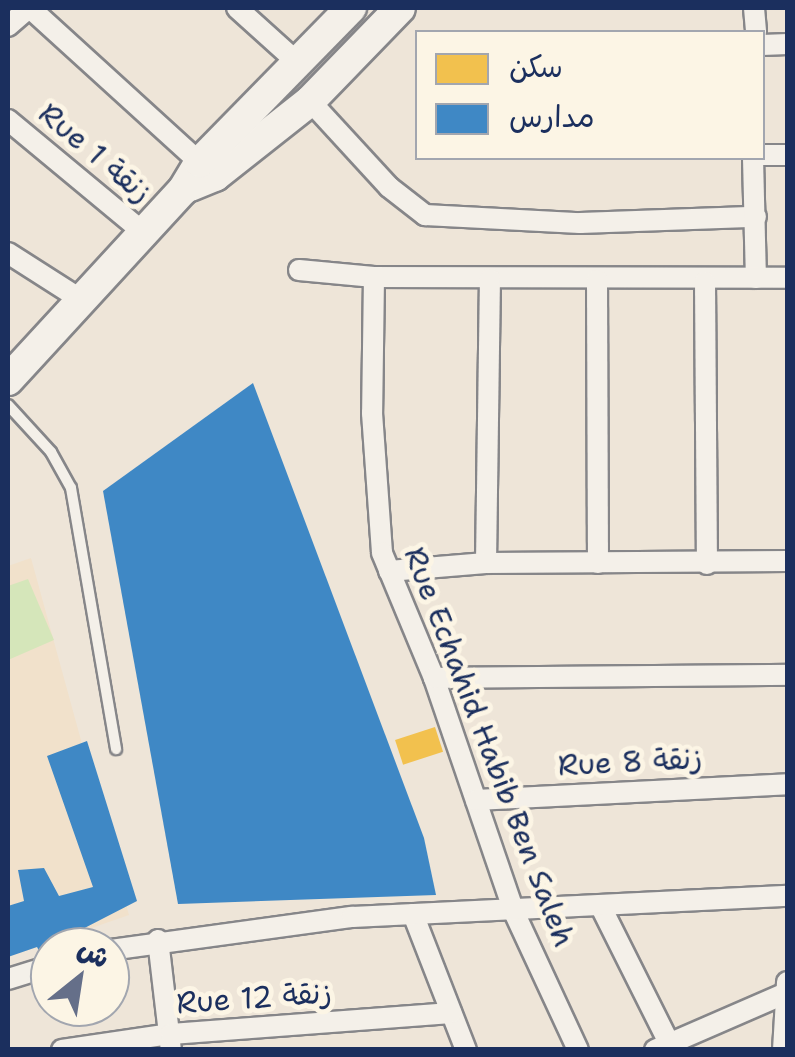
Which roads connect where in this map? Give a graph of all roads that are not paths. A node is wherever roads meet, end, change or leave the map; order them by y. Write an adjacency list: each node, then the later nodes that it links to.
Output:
1 (30, 8): 5 (street); 10 (street)
2 (237, 8): 6 (street)
3 (350, 8): 6 (street)
4 (400, 8): 7 (street)
5 (8, 26)
6 (297, 62): 10 (street)
7 (310, 101): 10 (street); 11 (street)
8 (8, 120): 12 (street, Rue 1 زنقة)
9 (753, 160): 11 (street)
10 (207, 169): 12 (street)
11 (756, 216): 16 (street)
12 (144, 232): 21 (street)
13 (8, 253): 21 (street)
14 (299, 270): 15 (street)
15 (374, 277): 18 (street); 28 (street, Rue Echahid Habib Ben Saleh)
16 (756, 278): 17 (street); 20 (street)
17 (788, 278)
18 (490, 279): 19 (street); 25 (street)
19 (597, 280): 20 (street); 26 (street)
20 (706, 282): 27 (street)
21 (80, 299): 22 (street)
22 (8, 380)
23 (8, 406): 31 (lane)
24 (788, 561): 27 (street)
25 (486, 562): 26 (street); 28 (street)
26 (598, 563): 27 (street)
27 (707, 564)
28 (389, 571): 30 (street, Rue Echahid Habib Ben Saleh)
29 (788, 675): 30 (street)
30 (434, 678): 33 (street, Rue Echahid Habib Ben Saleh)
31 (116, 749)
32 (788, 784): 33 (street, Rue 8 زنقة)
33 (476, 800): 36 (street, Rue Echahid Habib Ben Saleh)
34 (788, 896): 35 (street)
35 (601, 906): 36 (street); 44 (street)
36 (514, 912): 37 (street); 47 (street, Rue Echahid Habib Ben Saleh)
37 (413, 914): 38 (street); 42 (street)
38 (158, 940): 39 (street); 43 (street)
39 (130, 946)
40 (788, 981): 41 (street)
41 (786, 993): 44 (street); 48 (street)
42 (450, 1013): 43 (street, Rue 12 زنقة); 46 (street)
43 (171, 1042): 45 (street, Rue 12 زنقة)
44 (662, 1046)
45 (62, 1050)
46 (466, 1050)
47 (578, 1050)
48 (783, 1050)

